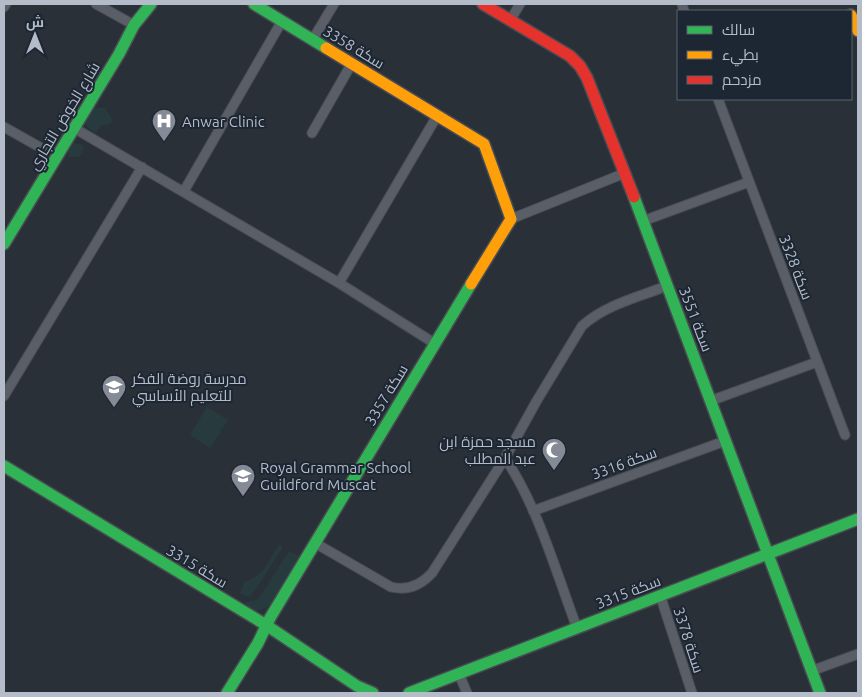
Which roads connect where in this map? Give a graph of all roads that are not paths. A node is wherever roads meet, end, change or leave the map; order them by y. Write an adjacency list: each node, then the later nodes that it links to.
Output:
1 (6, 4): 8 (street)
2 (96, 4): 12 (street)
3 (151, 4): 12 (street, شارع الخوض التجاري)
4 (254, 4): 11 (street, سكة 3358)
5 (334, 4): 14 (street)
6 (484, 4): 10 (street, سكة 3551)
7 (520, 4): 10 (street)
8 (4, 7)
9 (852, 18): 13 (street)
10 (511, 19): 23 (street, سكة 3551)
11 (282, 21): 14 (street, سكة 3358); 25 (street)
12 (134, 25): 19 (street, شارع الخوض التجاري)
13 (858, 31)
14 (313, 39): 15 (street, سكة 3358)
15 (352, 63): 17 (street, سكة 3358); 20 (street)
16 (718, 100): 24 (street, سكة 3328)
17 (437, 116): 26 (street, سكة 3358); 29 (street)
18 (4, 127): 21 (street)
19 (74, 128): 22 (street); 28 (street, شارع الخوض التجاري)
20 (312, 133)
21 (43, 150)
22 (142, 167): 25 (street); 33 (street)
23 (625, 173): 26 (street); 27 (street, سكة 3551)
24 (749, 182): 27 (street); 32 (street, سكة 3328)
25 (184, 191): 29 (street)
26 (511, 219): 31 (street, سكة 3357)
27 (643, 221): 30 (street, سكة 3551)
28 (4, 244)
29 (339, 283): 31 (street)
30 (667, 286): 34 (street, سكة 3551); 37 (street)
31 (434, 343): 41 (street, سكة 3357)
32 (817, 362): 34 (street); 35 (street, سكة 3328)
33 (4, 396)
34 (710, 401): 36 (street, سكة 3551)
35 (845, 435)
36 (725, 441): 39 (street, سكة 3316); 42 (street, سكة 3551)
37 (505, 458): 39 (street); 41 (street)
38 (4, 466): 44 (street, سكة 3315)
39 (533, 511): 45 (street)
40 (858, 519): 42 (street, سكة 3315)
41 (315, 543): 44 (street, سكة 3357)
42 (767, 553): 43 (street, سكة 3315); 47 (street, سكة 3551)
43 (660, 595): 45 (street, سكة 3315); 53 (street, سكة 3378)
44 (266, 625): 49 (street, سكة 3357); 50 (street, سكة 3315)
45 (577, 628): 48 (street, سكة 3315)
46 (858, 654): 47 (street)
47 (811, 671): 54 (street, سكة 3551)
48 (459, 674): 51 (street, سكة 3315); 52 (street)
49 (227, 693)
50 (373, 693)
51 (409, 693)
52 (467, 693)
53 (692, 693)
54 (820, 693)

